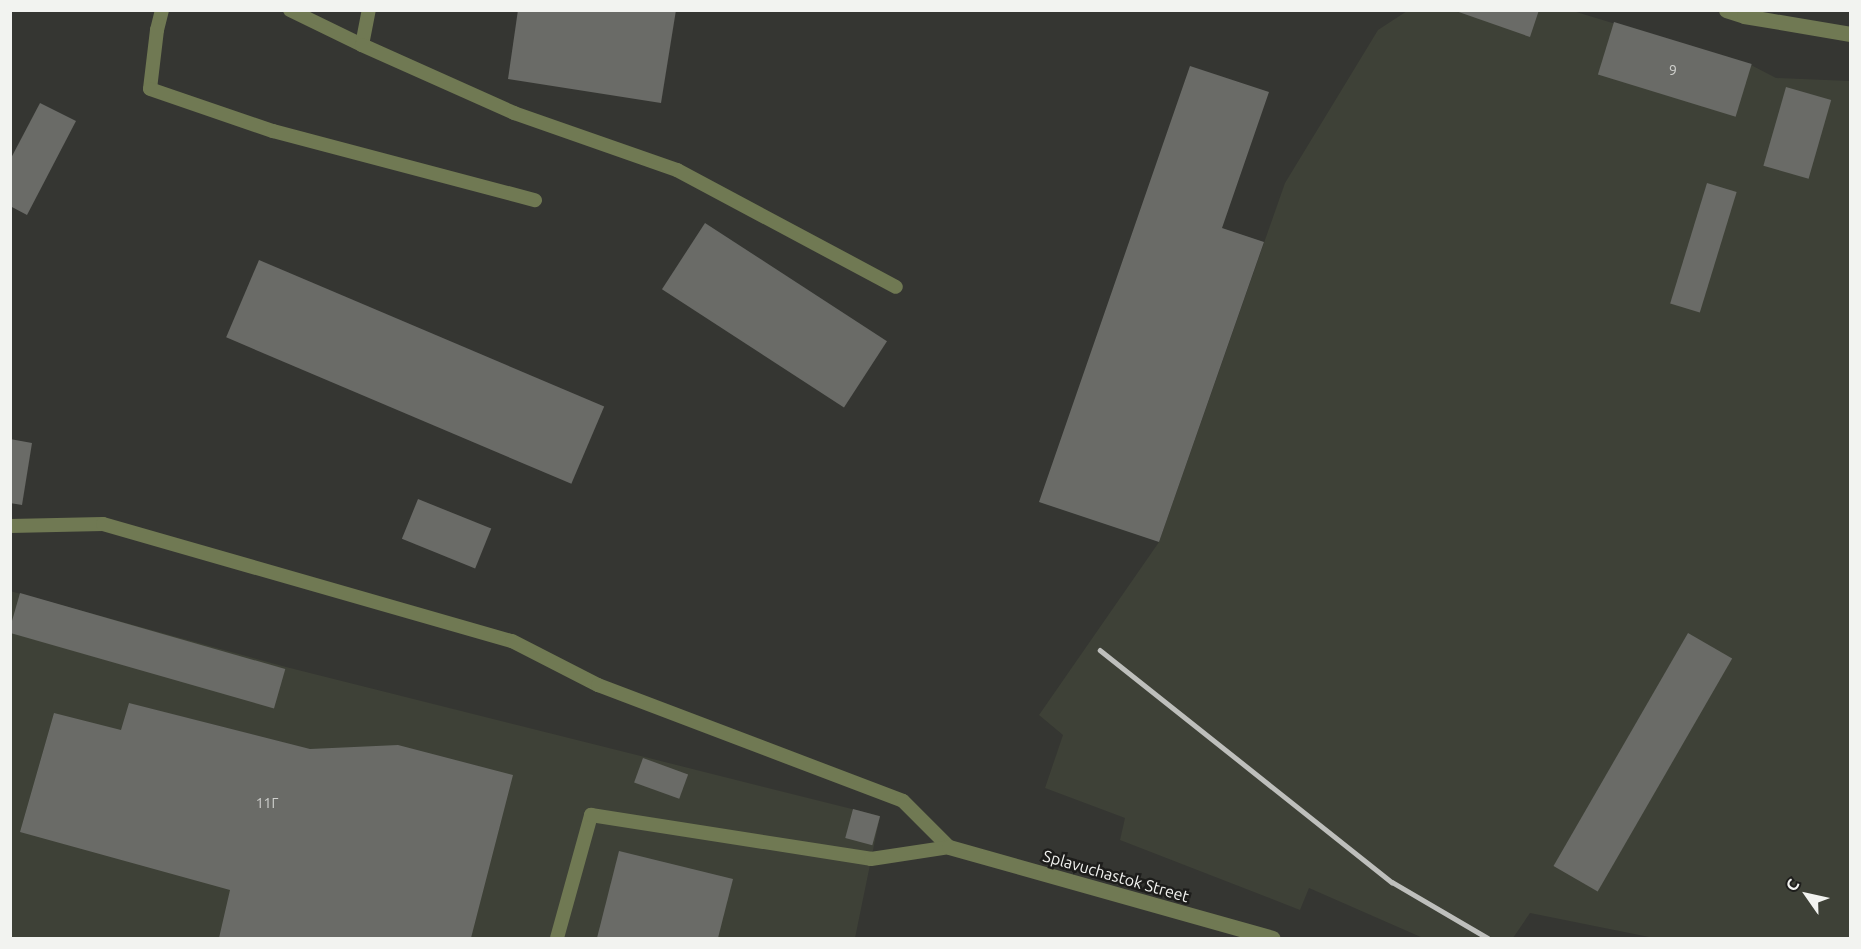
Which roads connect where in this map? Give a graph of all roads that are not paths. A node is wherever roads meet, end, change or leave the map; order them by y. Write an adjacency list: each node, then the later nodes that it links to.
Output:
1 (162, 10): 7 (lane)
2 (290, 10): 6 (lane)
3 (369, 10): 6 (lane)
4 (1726, 10): 5 (street)
5 (1851, 34)
6 (362, 45): 8 (lane)
7 (535, 200)
8 (896, 287)
9 (10, 526): 10 (lane)
10 (949, 847): 11 (lane); 12 (street, Splavuchastok Street)
11 (557, 939)
12 (1272, 939)

